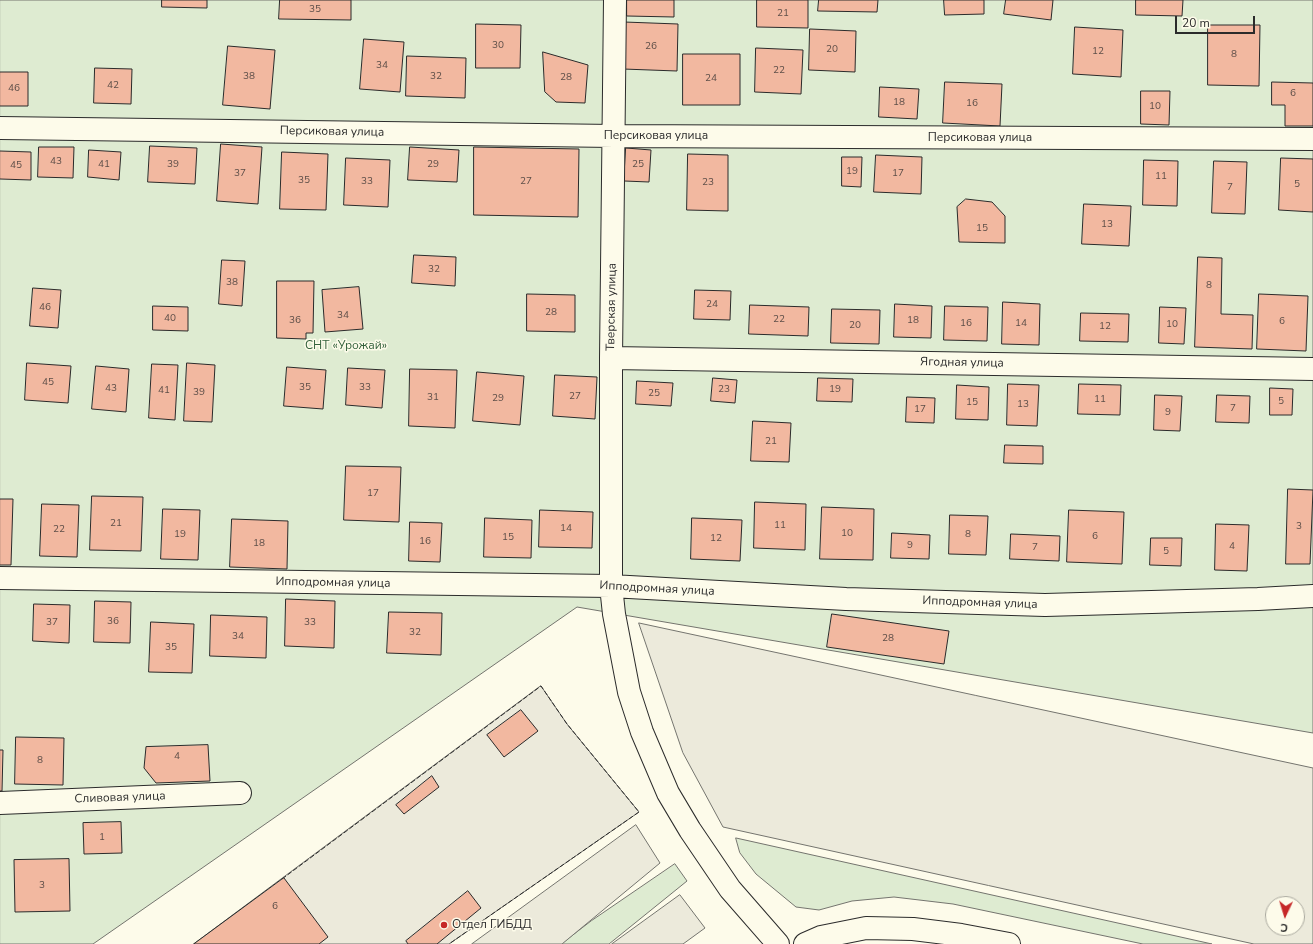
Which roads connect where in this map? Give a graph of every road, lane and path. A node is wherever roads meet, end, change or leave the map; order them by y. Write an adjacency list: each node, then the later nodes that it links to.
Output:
1 (615, 0): 3 (street, Тверская улица)
2 (0, 128): 3 (street, Персиковая улица)
3 (614, 136): 4 (street, Персиковая улица); 5 (street, Тверская улица)
4 (1313, 139)
5 (611, 358): 6 (street, Ягодная улица); 8 (street, Тверская улица)
6 (1313, 369)
7 (0, 578): 8 (street, Ипподромная улица)
8 (611, 586): 9 (street, Ипподромная улица); 12 (street, Тверская улица)
9 (1313, 596)
10 (240, 793): 11 (street, Сливовая улица)
11 (0, 803)
12 (778, 944)
13 (805, 944): 14 (street)
14 (1009, 944)

